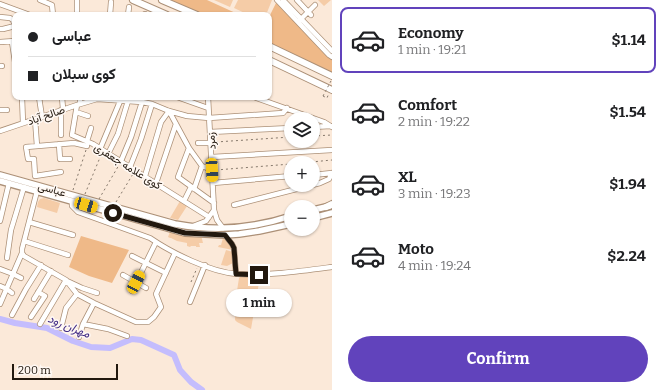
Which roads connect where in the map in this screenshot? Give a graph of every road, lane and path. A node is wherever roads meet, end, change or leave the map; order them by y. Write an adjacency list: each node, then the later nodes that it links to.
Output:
1 (9, 0): 12 (street)
2 (40, 0): 15 (street)
3 (77, 0): 16 (street)
4 (133, 0): 19 (highway)
5 (162, 0): 20 (highway)
6 (277, 0): 24 (street)
7 (283, 0): 24 (street)
8 (297, 0): 21 (street)
9 (111, 2): 17 (street)
10 (0, 4): 12 (street)
11 (315, 5): 21 (street)
12 (7, 6): 14 (street)
13 (129, 7): 18 (street)
14 (23, 12)
15 (53, 12)
16 (76, 12)
17 (110, 12)
18 (128, 12)
19 (160, 12)
20 (190, 12)
21 (310, 13): 24 (street)
22 (1, 17): 23 (street)
23 (12, 19)
24 (299, 20): 30 (street); 31 (street)
25 (12, 27): 26 (street)
26 (0, 29)
27 (0, 42): 28 (street)
28 (12, 42)
29 (272, 48): 33 (highway)
30 (332, 51)
31 (332, 57)
32 (272, 61): 34 (highway)
33 (332, 78): 35 (path, bridge)
34 (332, 90)
35 (327, 98)
36 (22, 100): 60 (street)
37 (39, 100): 57 (street)
38 (62, 100): 53 (street)
39 (80, 100): 47 (street, کوی علامه جعفری)
40 (93, 100): 47 (street, صالح آباد)
41 (120, 100): 78 (street)
42 (139, 100): 46 (street, صالح آباد); 48 (street, صالح آباد); 84 (street)
43 (185, 100): 49 (street)
44 (208, 100): 49 (street, زمرد)
45 (263, 100): 50 (street)
46 (128, 101): 80 (street)
47 (79, 104): 53 (street, صالح آباد); 55 (street, کوی علامه جعفری)
48 (152, 104): 54 (street, صالح آباد); 88 (street)
49 (208, 108): 58 (street, زمرد)
50 (287, 108): 58 (street, صالح آباد); 62 (street)
51 (0, 110): 52 (street)
52 (7, 110)
53 (62, 110): 57 (street, صالح آباد); 68 (street)
54 (168, 111): 58 (street, صالح آباد); 61 (street); 95 (street)
55 (76, 112): 56 (street); 75 (street, کوی علامه جعفری)
56 (88, 116)
57 (42, 117): 59 (street, صالح آباد)
58 (209, 118): 67 (street, زمرد)
59 (35, 119): 60 (street, صالح آباد); 76 (street)
60 (22, 123): 66 (street, صالح آباد)
61 (176, 124): 77 (street); 98 (street)
62 (331, 126): 63 (street)
63 (320, 127)
64 (91, 128): 75 (street)
65 (284, 128): 67 (street)
66 (0, 131)
67 (210, 132): 73 (street, زمرد)
68 (61, 135)
69 (332, 135): 70 (path)
70 (320, 136)
71 (284, 138): 73 (path)
72 (198, 143): 73 (street)
73 (211, 143): 81 (street, زمرد)
74 (59, 144): 75 (street); 76 (street); 82 (street)
75 (87, 144): 78 (street, کوی علامه جعفری); 105 (path)
76 (37, 146): 91 (street)
77 (189, 148): 87 (street); 103 (street)
78 (102, 150): 80 (street, کوی علامه جعفری); 106 (path)
79 (332, 150): 81 (street)
80 (108, 154): 84 (street, کوی علامه جعفری)
81 (212, 157): 90 (street, زمرد)
82 (70, 159)
83 (332, 160): 85 (path)
84 (121, 161): 88 (street, کوی علامه جعفری); 109 (path)
85 (320, 161)
86 (284, 165): 90 (path)
87 (202, 166): 90 (street); 103 (street)
88 (130, 167): 89 (street, کوی علامه جعفری)
89 (136, 170): 95 (street, کوی علامه جعفری); 113 (path)
90 (212, 170): 101 (street, زمرد)
91 (61, 172)
92 (332, 173): 94 (street); 111 (street)
93 (0, 174): 100 (main road, عباسى)
94 (320, 174)
95 (145, 176): 98 (street, کوی علامه جعفری)
96 (284, 177): 101 (street)
97 (0, 181): 99 (main road, عباسى)
98 (156, 182): 107 (street, کوی علامه جعفری)
99 (10, 183): 100 (main road, عباسى); 121 (street)
100 (19, 183): 102 (main road, عباسى); 105 (main road, عباسى)
101 (213, 183): 110 (street, زمرد)
102 (24, 188): 104 (main road, عباسى); 134 (street)
103 (192, 188): 107 (street); 110 (street)
104 (37, 191): 108 (main road, عباسى); 122 (street)
105 (71, 195): 106 (main road, عباسى)
106 (83, 198): 109 (main road, عباسى)
107 (184, 200): 119 (street, کوی علامه جعفری)
108 (72, 201): 117 (main road, عباسى); 129 (street)
109 (98, 202): 113 (main road, عباسى)
110 (214, 202): 115 (street, زمرد)
111 (234, 205)
112 (330, 205): 114 (main road)
113 (113, 207): 117 (main road, عباسى)
114 (320, 208)
115 (214, 210): 119 (street); 125 (street)
116 (332, 213): 118 (main road)
117 (127, 214): 124 (main road, عباسى); 127 (main road, عباسى)
118 (320, 216)
119 (209, 217): 124 (street)
120 (284, 218): 125 (main road, عباسى)
121 (0, 221)
122 (29, 222): 126 (street); 128 (street)
123 (284, 226): 127 (main road, عباسى)
124 (189, 227): 125 (main road, عباسى)
125 (223, 228)
126 (72, 235)
127 (225, 235): 144 (street)
128 (24, 241): 130 (street); 132 (street)
129 (156, 242): 131 (street); 135 (street)
130 (22, 253): 137 (street); 143 (street)
131 (175, 253): 136 (street); 142 (street)
132 (68, 255)
133 (132, 256): 135 (street)
134 (7, 258)
135 (145, 262): 142 (street); 148 (street)
136 (198, 263): 138 (street); 149 (path)
137 (41, 265): 141 (street); 162 (street)
138 (205, 265): 144 (street); 159 (street)
139 (332, 266): 144 (street)
140 (0, 269): 143 (street)
141 (51, 271): 147 (street); 154 (street)
142 (166, 273): 160 (street)
143 (13, 274): 146 (street); 152 (street)
144 (236, 274)
145 (123, 275): 148 (street)
146 (21, 278)
147 (66, 280): 156 (street); 157 (street); 164 (street)
148 (136, 282): 151 (street); 153 (street)
149 (191, 282)
150 (0, 286): 152 (street)
151 (146, 288)
152 (7, 289): 155 (street); 161 (street)
153 (132, 291)
154 (38, 292): 158 (street); 163 (street)
155 (12, 293)
156 (97, 293)
157 (77, 294): 160 (street); 166 (street)
158 (34, 299)
159 (190, 302)
160 (94, 303): 165 (street)
161 (0, 304)
162 (12, 315)
163 (31, 317)
164 (40, 324)
165 (82, 324): 167 (street); 168 (street)
166 (61, 328)
167 (127, 336)
168 (79, 337)

